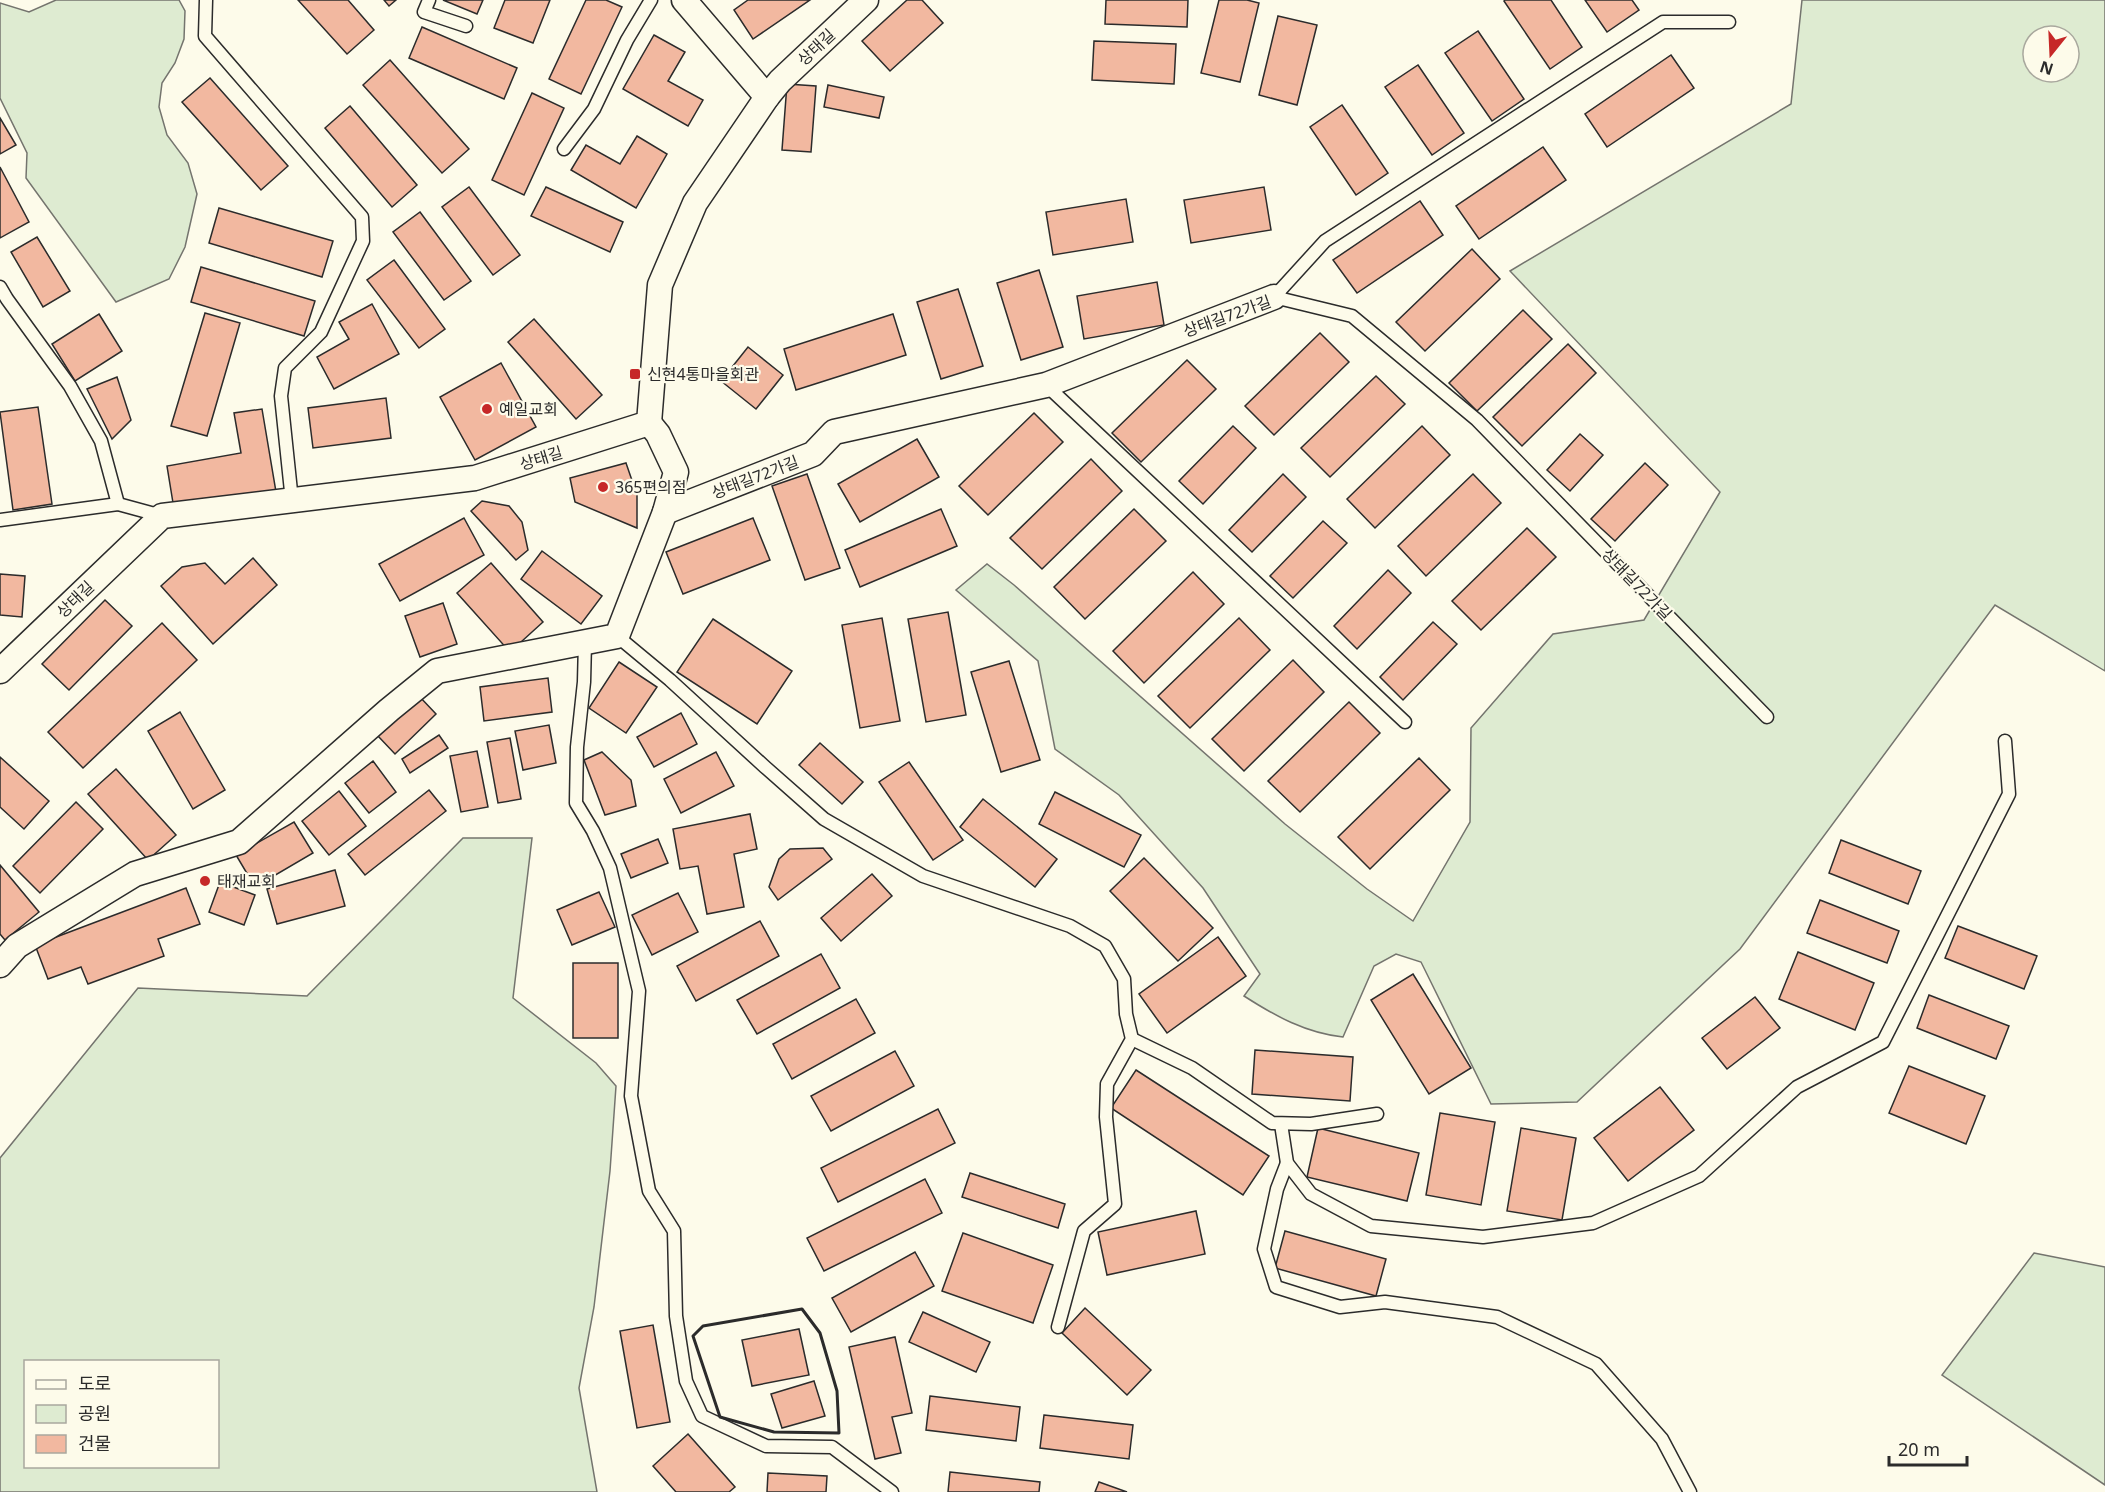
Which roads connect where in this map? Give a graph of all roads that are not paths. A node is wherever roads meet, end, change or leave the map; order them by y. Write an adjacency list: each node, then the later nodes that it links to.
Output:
1 (206, 0): 14 (lane)
2 (429, 0): 7 (lane)
3 (651, 0): 9 (lane)
4 (684, 0): 8 (street)
5 (866, 0): 8 (street, 상태길)
6 (1729, 22): 11 (lane)
7 (466, 26)
8 (767, 97): 13 (street, 상태길)
9 (564, 149)
10 (0, 287): 15 (lane)
11 (1274, 297): 12 (street, 상태길72가길); 22 (lane, 상태길72가길)
12 (1046, 385): 16 (street, 상태길72가길); 23 (lane)
13 (649, 423): 14 (street, 상태길); 16 (street)
14 (292, 501): 17 (street, 상태길)
15 (118, 504): 17 (lane); 18 (lane)
16 (665, 512): 19 (street)
17 (162, 516): 21 (street, 상태길)
18 (0, 520)
19 (617, 636): 20 (street); 26 (lane)
20 (585, 642): 25 (street); 31 (lane)
21 (0, 671)
22 (1767, 717)
23 (1405, 722)
24 (2005, 741): 29 (lane)
25 (0, 965)
26 (1132, 1039): 28 (lane); 30 (lane)
27 (1377, 1114): 28 (lane)
28 (1281, 1124): 29 (lane)
29 (1287, 1163): 32 (lane)
30 (1058, 1327)
31 (892, 1492)
32 (1690, 1492)

